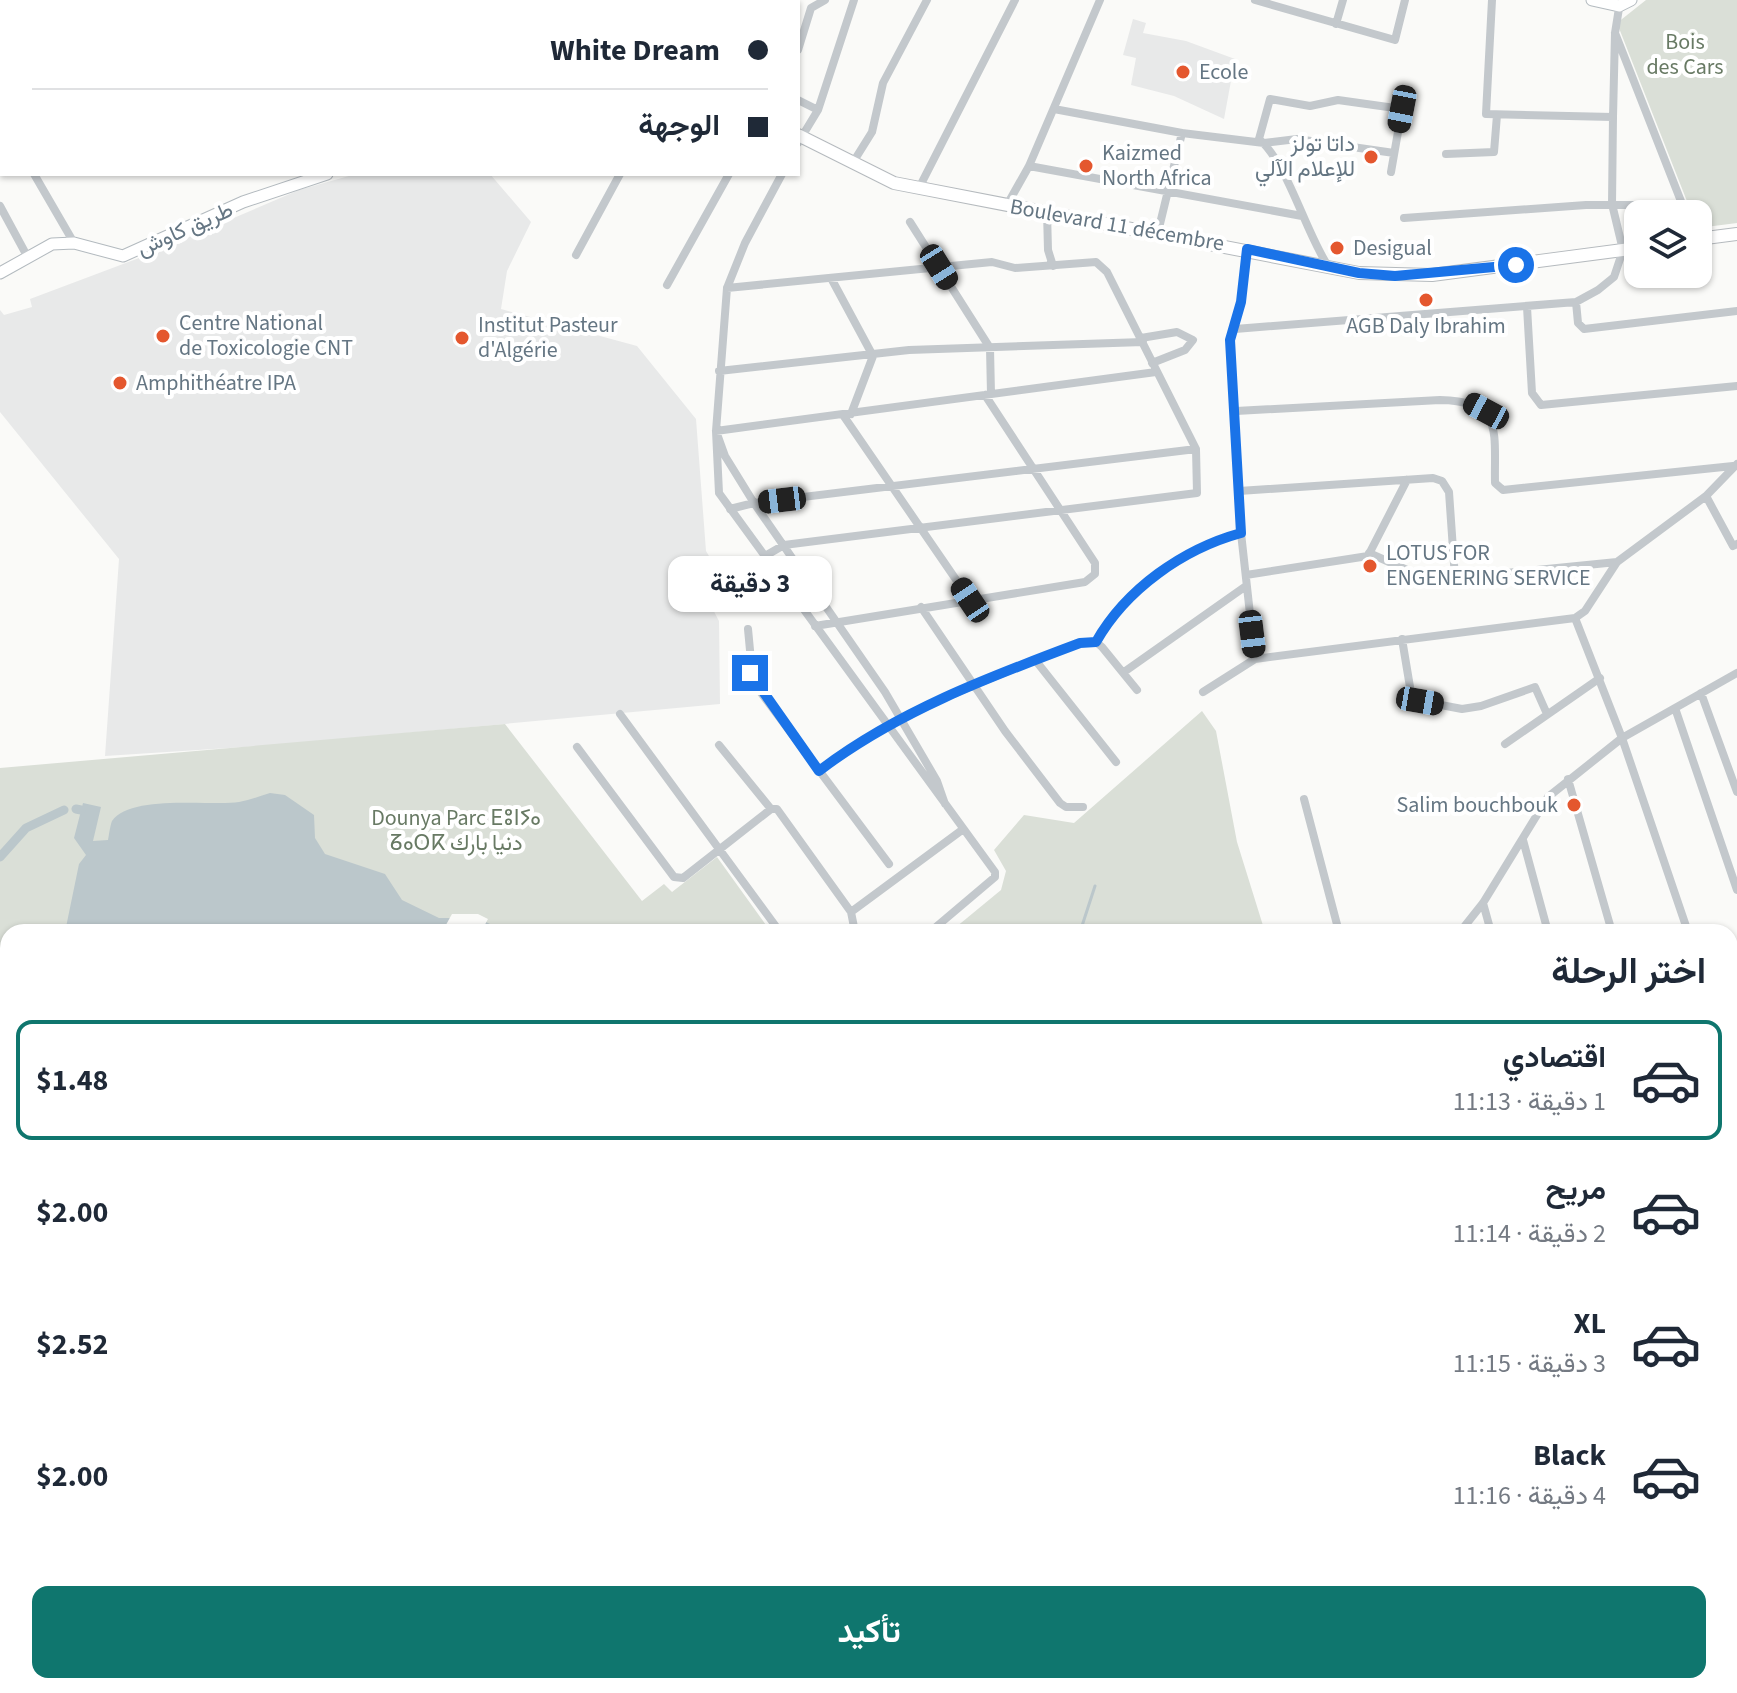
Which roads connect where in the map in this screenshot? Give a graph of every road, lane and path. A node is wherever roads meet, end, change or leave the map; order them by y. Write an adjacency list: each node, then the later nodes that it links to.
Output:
1 (825, 0): 13 (street)
2 (854, 0): 20 (street)
3 (927, 0): 29 (street)
4 (1015, 0): 37 (street)
5 (1100, 0): 19 (street)
6 (1255, 0): 15 (street)
7 (1343, 0): 15 (street)
8 (1405, 0): 15 (street)
9 (1492, 0): 21 (street)
10 (1592, 0): 12 (street)
11 (1631, 0): 12 (street)
12 (1620, 3): 16 (street)
13 (811, 8): 14 (street); 17 (street)
14 (800, 13)
15 (1336, 24)
16 (1615, 33): 22 (street); 39 (street)
17 (800, 44)
18 (800, 101): 20 (street)
19 (1054, 109): 23 (street); 30 (street)
20 (818, 110): 24 (street)
21 (1497, 115): 22 (street); 28 (street)
22 (1613, 117): 40 (street)
23 (1182, 133): 26 (street); 38 (street)
24 (800, 137)
25 (800, 138): 29 (main road, Boulevard 11 décembre)
26 (1264, 143): 27 (street); 27 (street); 45 (street)
27 (1394, 153): 31 (street)
28 (1446, 154)
29 (852, 164): 37 (main road, Boulevard 11 décembre)
30 (1029, 166): 38 (street); 42 (street)
31 (1391, 172)
32 (35, 176): 51 (street)
33 (321, 176): 51 (street, طريق كاوش)
34 (619, 176): 54 (street)
35 (728, 176): 61 (street)
36 (781, 176): 62 (street)
37 (919, 188): 42 (main road, Boulevard 11 décembre)
38 (1168, 191): 45 (street); 48 (street)
39 (1681, 200)
40 (1612, 204): 41 (street); 46 (street); 53 (street)
41 (1624, 204)
42 (1007, 205): 44 (main road, Boulevard 11 décembre)
43 (0, 206): 55 (street)
44 (1047, 212): 48 (main road, Boulevard 11 décembre); 56 (street)
45 (1302, 216): 57 (street)
46 (1404, 218)
47 (910, 222): 58 (street)
48 (1158, 232): 52 (main road, Boulevard 11 décembre)
49 (1737, 234): 50 (main road)
50 (1712, 237)
51 (74, 243): 55 (street, طريق كاوش)
52 (1247, 249): 57 (main road, Boulevard 11 décembre); 66 (street)
53 (1623, 250): 57 (main road, Boulevard 11 décembre); 63 (street)
54 (576, 255)
55 (27, 256): 59 (street, طريق كاوش)
56 (1053, 266): 58 (street); 67 (street)
57 (1328, 266)
58 (939, 267): 60 (street); 68 (street)
59 (0, 273)
60 (831, 278): 62 (street); 69 (street)
61 (667, 285)
62 (727, 288): 71 (street)
63 (1576, 302): 64 (street); 65 (street)
64 (1527, 307): 66 (street); 73 (street)
65 (1737, 311)
66 (1235, 329): 75 (street)
67 (1142, 340): 68 (street); 70 (street); 70 (street)
68 (990, 348): 69 (street); 74 (street)
69 (873, 356): 71 (street); 76 (street)
70 (1152, 363): 72 (street)
71 (719, 371): 77 (street)
72 (1156, 372): 74 (street); 78 (street)
73 (1737, 386)
74 (988, 395): 76 (street); 80 (street)
75 (1236, 411): 79 (street); 83 (street)
76 (847, 414): 77 (street); 82 (street)
77 (716, 431): 85 (street); 86 (street)
78 (1196, 449): 80 (street); 87 (street)
79 (1735, 465): 84 (street)
80 (1033, 470): 82 (street); 87 (street)
81 (1407, 480): 83 (street); 92 (street); 94 (street)
82 (892, 487): 85 (street); 88 (street)
83 (1239, 491): 89 (street)
84 (1706, 496): 90 (street); 94 (street)
85 (754, 503): 86 (street); 91 (street)
86 (730, 509): 93 (street)
87 (1061, 510): 88 (street); 98 (street)
88 (920, 527): 91 (street); 98 (street)
89 (1241, 533): 96 (street); 105 (street)
90 (1737, 544)
91 (784, 545): 93 (street); 101 (street)
92 (1369, 553): 95 (street); 96 (street)
93 (765, 556): 102 (street)
94 (1617, 562): 100 (street)
95 (1407, 570)
96 (1246, 575): 97 (street)
97 (1246, 586): 106 (street); 108 (street)
98 (970, 600): 99 (street)
99 (921, 607): 101 (street); 111 (street)
100 (1575, 618): 104 (street); 110 (street)
101 (838, 623): 102 (street); 118 (street)
102 (815, 626): 119 (street)
103 (748, 629): 125 (street)
104 (1402, 639): 106 (street); 117 (street)
105 (1096, 642): 107 (street); 108 (street)
106 (1255, 659): 113 (street)
107 (1036, 661): 111 (street); 124 (street)
108 (1124, 672): 112 (street)
109 (1737, 673): 114 (street)
110 (1600, 678): 117 (street); 120 (street)
111 (973, 685): 118 (street); 129 (street)
112 (1137, 690)
113 (1203, 692)
114 (1701, 693): 115 (street); 127 (street)
115 (1675, 708): 120 (street); 136 (street)
116 (620, 714): 134 (street)
117 (1547, 714): 121 (street)
118 (901, 719): 119 (street); 131 (street)
119 (885, 726): 125 (street); 131 (street)
120 (1622, 738): 126 (street); 147 (street)
121 (1505, 744)
122 (719, 745): 130 (street)
123 (577, 747): 134 (street)
124 (1116, 762)
125 (819, 771): 135 (street)
126 (1568, 779): 133 (street); 146 (street)
127 (1737, 792)
128 (1304, 799): 142 (street)
129 (1083, 807)
130 (771, 809): 134 (street); 138 (street)
131 (947, 811): 132 (street)
132 (962, 830): 138 (street); 141 (street)
133 (1523, 840): 137 (street); 145 (street)
134 (720, 850): 139 (street)
135 (889, 864)
136 (1737, 890)
137 (1483, 903): 143 (street); 144 (street)
138 (851, 912): 140 (street)
139 (774, 924)
140 (853, 924)
141 (939, 924)
142 (1337, 924)
143 (1466, 924)
144 (1489, 924)
145 (1546, 924)
146 (1610, 924)
147 (1683, 924)

